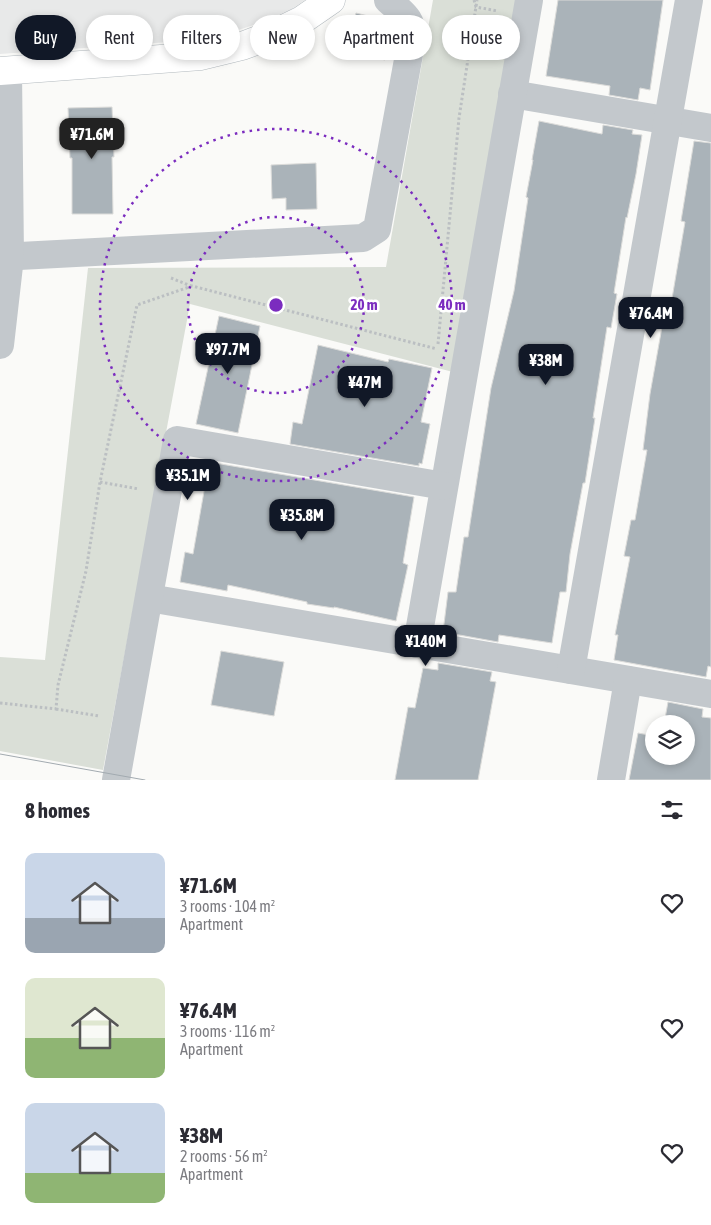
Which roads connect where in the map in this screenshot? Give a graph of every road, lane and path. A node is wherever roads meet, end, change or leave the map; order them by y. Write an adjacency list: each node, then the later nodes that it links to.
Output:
1 (331, 0): 6 (street)
2 (388, 0): 10 (street)
3 (476, 0): 12 (path)
4 (529, 0): 7 (street)
5 (689, 0): 8 (street)
6 (4, 71): 10 (street)
7 (512, 94): 8 (street); 13 (street)
8 (668, 121): 9 (street); 17 (street)
9 (711, 128)
10 (5, 257): 11 (street)
11 (0, 345)
12 (437, 349): 13 (path); 21 (path)
13 (468, 354): 14 (street)
14 (444, 486): 15 (street); 16 (street)
15 (149, 598): 16 (street); 22 (street)
16 (417, 644): 17 (street)
17 (571, 670): 18 (street)
18 (628, 680): 19 (street); 24 (street)
19 (711, 694)
20 (0, 703): 21 (path)
21 (56, 709): 22 (path)
22 (127, 721): 23 (street)
23 (116, 780)
24 (611, 780)

